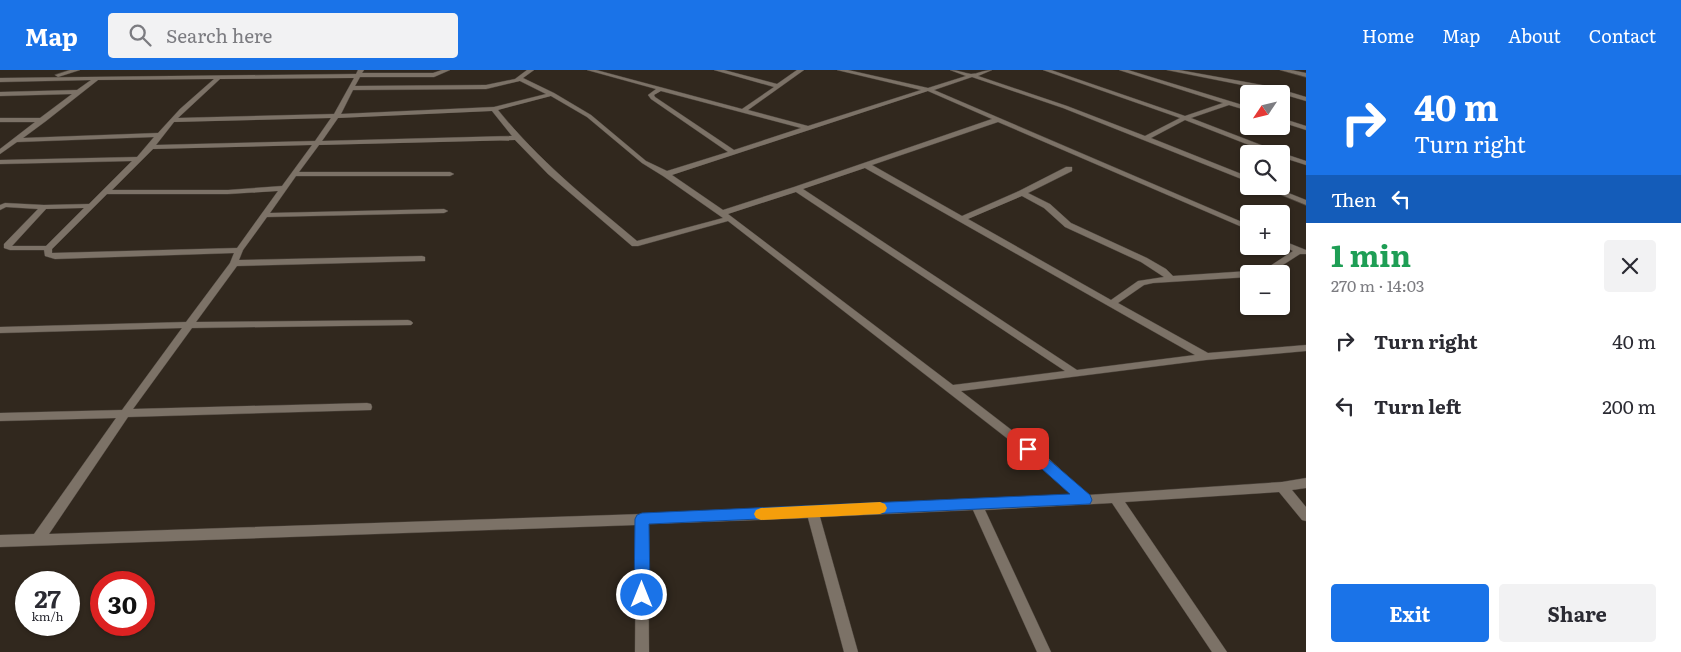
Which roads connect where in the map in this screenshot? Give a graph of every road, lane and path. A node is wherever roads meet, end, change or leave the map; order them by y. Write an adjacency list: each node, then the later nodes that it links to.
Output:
1 (76, 70): 23 (street)
2 (100, 70): 22 (street)
3 (228, 70): 18 (street)
4 (447, 70): 16 (street)
5 (531, 70): 24 (street)
6 (590, 70): 28 (street)
7 (717, 70): 26 (street)
8 (801, 70): 26 (street)
9 (840, 70): 29 (street)
10 (953, 70): 19 (street)
11 (990, 70): 19 (street)
12 (1046, 70): 39 (street)
13 (1122, 70): 34 (street)
14 (1170, 70): 33 (street)
15 (1283, 70): 17 (street)
16 (357, 73): 18 (street); 27 (street)
17 (1306, 75)
18 (244, 76): 20 (street)
19 (973, 76): 29 (street); 49 (street)
20 (218, 77): 22 (street); 42 (street)
21 (97, 78): 22 (street); 23 (street); 30 (street)
22 (116, 78)
23 (45, 79): 25 (street)
24 (518, 79): 27 (street); 32 (street)
25 (0, 80)
26 (778, 86): 37 (street)
27 (352, 88): 38 (street)
28 (662, 88): 37 (street); 55 (street)
29 (930, 90): 43 (street); 45 (street)
30 (80, 92): 31 (street); 41 (street)
31 (0, 94)
32 (552, 94): 36 (street); 64 (street)
33 (1306, 99)
34 (1228, 103): 35 (street); 39 (street)
35 (1240, 106)
36 (494, 109): 38 (street); 48 (street)
37 (743, 111): 45 (street)
38 (337, 115): 42 (street); 51 (street)
39 (1185, 118): 49 (street); 52 (street)
40 (0, 120): 41 (street)
41 (44, 120): 50 (street)
42 (173, 120): 47 (street)
43 (996, 120): 60 (street); 79 (street)
44 (1290, 123): 46 (street)
45 (808, 128): 55 (street)
46 (1306, 128)
47 (159, 135): 50 (street); 53 (street)
48 (517, 138): 51 (street); 77 (street)
49 (1144, 139): 65 (street)
50 (16, 140): 54 (street)
51 (317, 144): 53 (street); 62 (street)
52 (1256, 145)
53 (151, 147): 57 (street)
54 (1, 150)
55 (734, 153): 64 (street)
56 (1290, 157): 59 (street)
57 (139, 159): 58 (street); 68 (street)
58 (0, 162)
59 (1306, 163)
60 (866, 165): 67 (street); 78 (street)
61 (1069, 169): 69 (street)
62 (294, 174): 63 (street); 66 (street)
63 (450, 174)
64 (666, 174): 77 (street)
65 (1240, 176)
66 (284, 188): 68 (street); 76 (street)
67 (797, 189): 77 (street); 95 (street)
68 (105, 192): 72 (street)
69 (1022, 193): 78 (street); 88 (street)
70 (1286, 195): 71 (street)
71 (1306, 203)
72 (92, 206): 73 (street); 81 (street)
73 (44, 207): 74 (street); 81 (street)
74 (0, 208)
75 (444, 211): 76 (street)
76 (264, 216): 82 (street)
77 (725, 216): 96 (street)
78 (962, 219): 89 (street)
79 (1240, 224)
80 (1290, 246): 83 (street)
81 (48, 248): 82 (street)
82 (239, 250): 85 (street)
83 (1303, 252): 86 (street)
84 (422, 259): 85 (street)
85 (234, 263): 91 (street)
86 (1279, 265)
87 (1240, 274): 88 (street)
88 (1169, 277): 89 (street)
89 (1111, 304): 94 (street)
90 (408, 323): 91 (street)
91 (191, 325): 92 (street); 98 (street)
92 (0, 330)
93 (1306, 348): 94 (street)
94 (1206, 357): 95 (street)
95 (1075, 373): 96 (street)
96 (951, 388): 103 (street)
97 (367, 407): 98 (street)
98 (125, 413): 99 (street); 108 (street)
99 (0, 417)
100 (1306, 483): 101 (street)
101 (1282, 487): 102 (street); 106 (street)
102 (1115, 498): 103 (street); 113 (street)
103 (1085, 500): 104 (street)
104 (976, 504): 105 (street); 112 (street)
105 (812, 511): 107 (street); 111 (street)
106 (1306, 516)
107 (642, 519): 108 (street); 110 (street)
108 (38, 539): 109 (street)
109 (0, 541)
110 (642, 652)
111 (851, 652)
112 (1044, 652)
113 (1220, 652)

